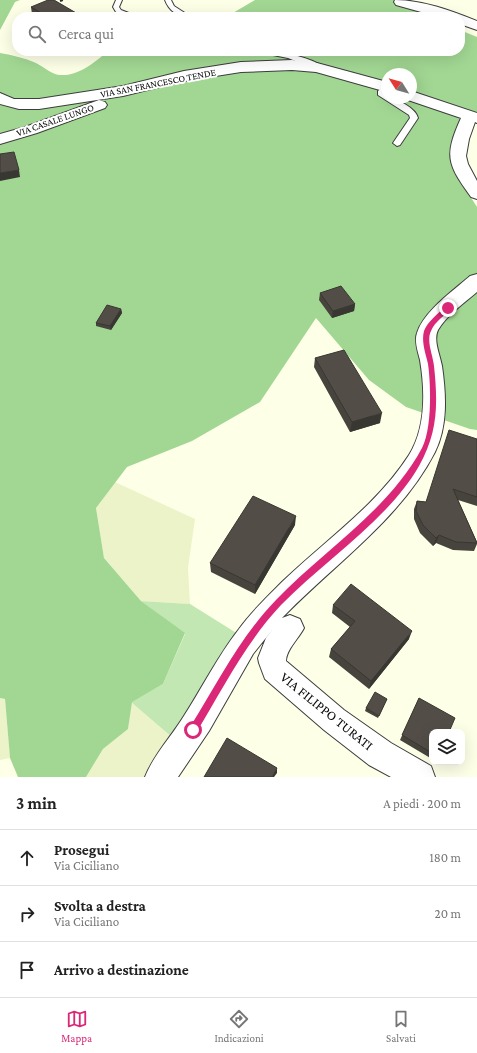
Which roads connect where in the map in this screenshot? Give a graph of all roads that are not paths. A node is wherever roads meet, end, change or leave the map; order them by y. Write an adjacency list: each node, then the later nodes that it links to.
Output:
1 (119, 0): 4 (lane)
2 (168, 0): 5 (lane)
3 (401, 2): 6 (street)
4 (121, 12)
5 (180, 12)
6 (436, 12)
7 (465, 21): 8 (street)
8 (477, 26)
9 (290, 56): 10 (lane)
10 (338, 74): 11 (street, VIA SAN FRANCESCO TENDE); 12 (street, VIA SAN FRANCESCO TENDE)
11 (154, 83): 13 (street, VIA SAN FRANCESCO TENDE); 17 (street, VIA CASALE LUNGO)
12 (381, 86)
13 (0, 98)
14 (417, 98): 16 (street)
15 (398, 104): 18 (lane)
16 (474, 117): 19 (street)
17 (0, 139)
18 (397, 143)
19 (477, 193)
20 (477, 282): 22 (street)
21 (290, 628): 23 (street, VIA FILIPPO TURATI)
22 (160, 777)
23 (420, 777)

